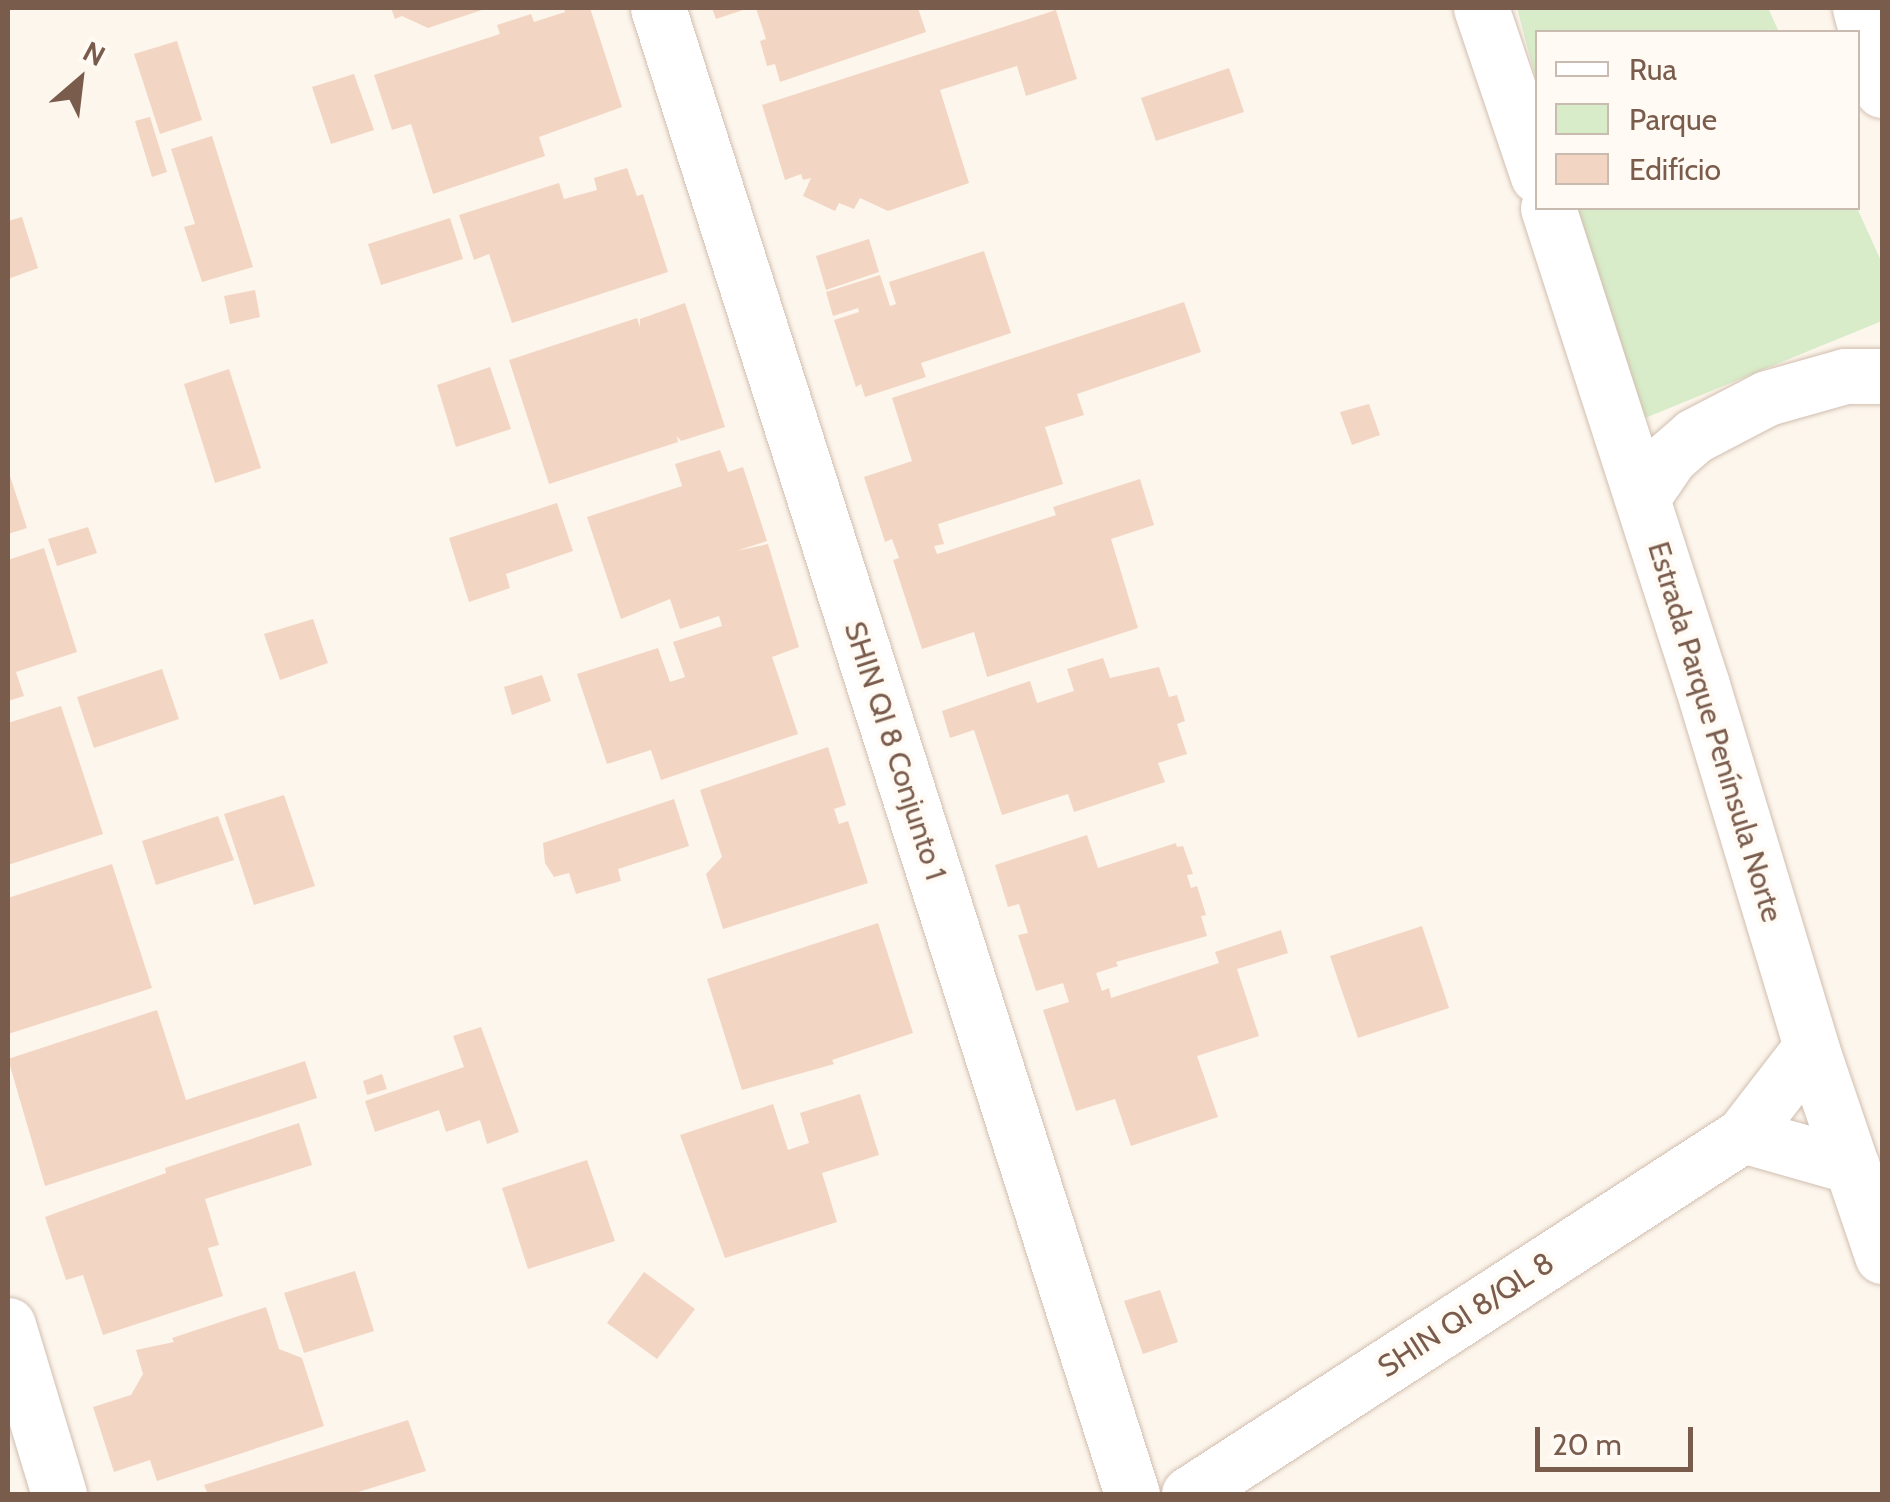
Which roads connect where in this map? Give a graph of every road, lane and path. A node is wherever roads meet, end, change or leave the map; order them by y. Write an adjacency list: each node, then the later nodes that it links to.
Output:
1 (658, 8): 15 (street, SHIN QI 8 Conjunto 1)
2 (1481, 8): 5 (street)
3 (1860, 8): 4 (street)
4 (1882, 90)
5 (1535, 167)
6 (1549, 210): 8 (street, Estrada Parque Península Norte)
7 (1882, 376): 8 (street)
8 (1642, 498): 9 (street, Estrada Parque Península Norte)
9 (1811, 1047): 10 (street, SHIN QI 8/QL 8); 11 (street, Estrada Parque Península Norte)
10 (1744, 1135): 11 (street); 16 (street, SHIN QI 8/QL 8)
11 (1852, 1166): 12 (street, Estrada Parque Península Norte)
12 (1882, 1256)
13 (8, 1325): 14 (street)
14 (60, 1494)
15 (1132, 1494)
16 (1188, 1494)

